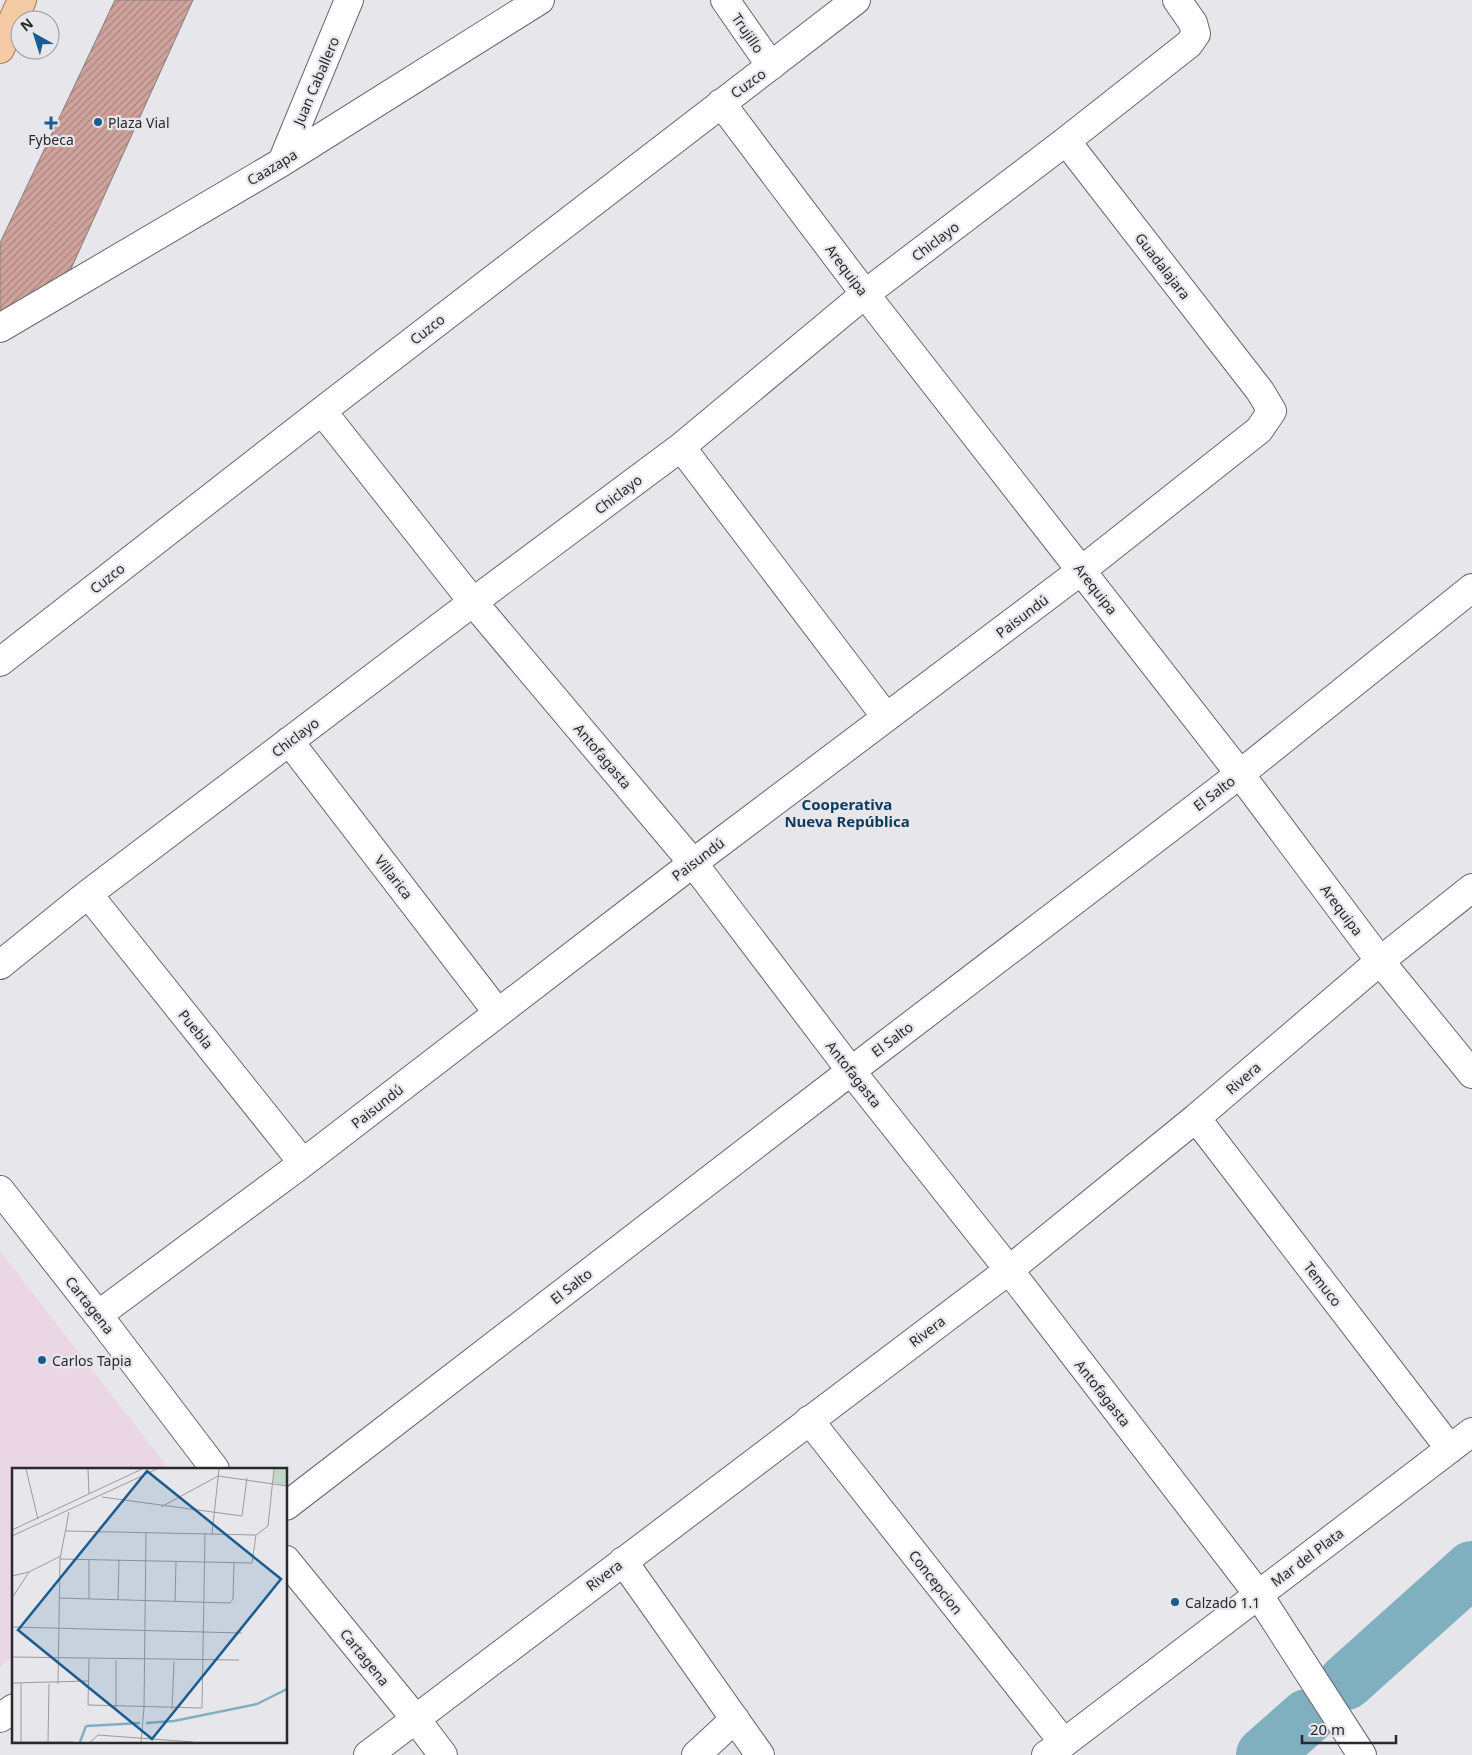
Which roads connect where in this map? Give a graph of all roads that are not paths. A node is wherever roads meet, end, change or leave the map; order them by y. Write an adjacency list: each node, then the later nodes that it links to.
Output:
1 (22, 0): 7 (main road)
2 (349, 0): 11 (street, Juan Caballero)
3 (540, 0): 11 (street, Caazapa)
4 (725, 0): 8 (street, Trujillo)
5 (856, 0): 8 (street, Cuzco)
6 (1177, 0): 10 (street, Chiclayo)
7 (0, 49)
8 (771, 66): 9 (street, Cuzco)
9 (721, 103): 12 (street, Arequipa); 15 (street, Cuzco)
10 (1066, 141): 12 (street, Chiclayo); 14 (street, Guadalajara)
11 (282, 162): 13 (street, Caazapa)
12 (865, 294): 16 (street, Chiclayo); 17 (street, Arequipa)
13 (0, 328)
14 (1260, 390): 17 (street, Paisundú)
15 (322, 411): 19 (street, Antofagasta); 20 (street, Cuzco)
16 (681, 448): 19 (street, Chiclayo); 21 (street)
17 (1082, 570): 21 (street, Paisundú); 23 (street, Arequipa)
18 (1472, 588): 23 (street, El Salto)
19 (473, 602): 22 (street, Chiclayo); 24 (street, Antofagasta)
20 (0, 662)
21 (886, 717): 24 (street, Paisundú)
22 (289, 741): 26 (street, Chiclayo); 29 (street, Villarica)
23 (1240, 774): 27 (street, Arequipa); 30 (street, El Salto)
24 (693, 863): 29 (street, Paisundú); 30 (street, Antofagasta)
25 (1472, 888): 27 (street, Rivera)
26 (88, 894): 28 (street, Chiclayo); 33 (street, Puebla)
27 (1380, 961): 31 (street, Arequipa); 32 (street, Rivera)
28 (0, 965)
29 (498, 1012): 33 (street, Paisundú)
30 (850, 1071): 35 (street, Antofagasta); 41 (street, El Salto)
31 (1472, 1074)
32 (1196, 1118): 35 (street, Rivera); 39 (street, Temuco)
33 (303, 1164): 36 (street, Paisundú)
34 (0, 1190): 36 (street, Cartagena)
35 (1009, 1270): 37 (street, Rivera); 44 (street, Antofagasta)
36 (98, 1314): 40 (street, Cartagena)
37 (809, 1420): 42 (street, Rivera); 49 (street, Concepcion)
38 (1472, 1432): 39 (street, Mar del Plata)
39 (1450, 1450): 44 (street, Mar del Plata)
40 (214, 1468)
41 (288, 1504)
42 (623, 1561): 47 (street, Rivera); 48 (street)
43 (288, 1562): 47 (street, Cartagena)
44 (1258, 1594): 49 (street, Mar del Plata); 54 (street, Antofagasta)
45 (12, 1709): 46 (street)
46 (0, 1718)
47 (415, 1718): 50 (street, Rivera); 51 (street, Cartagena)
48 (735, 1719): 52 (street); 53 (street)
49 (1055, 1749)
50 (368, 1755)
51 (443, 1755)
52 (696, 1755)
53 (760, 1755)
54 (1362, 1755)

